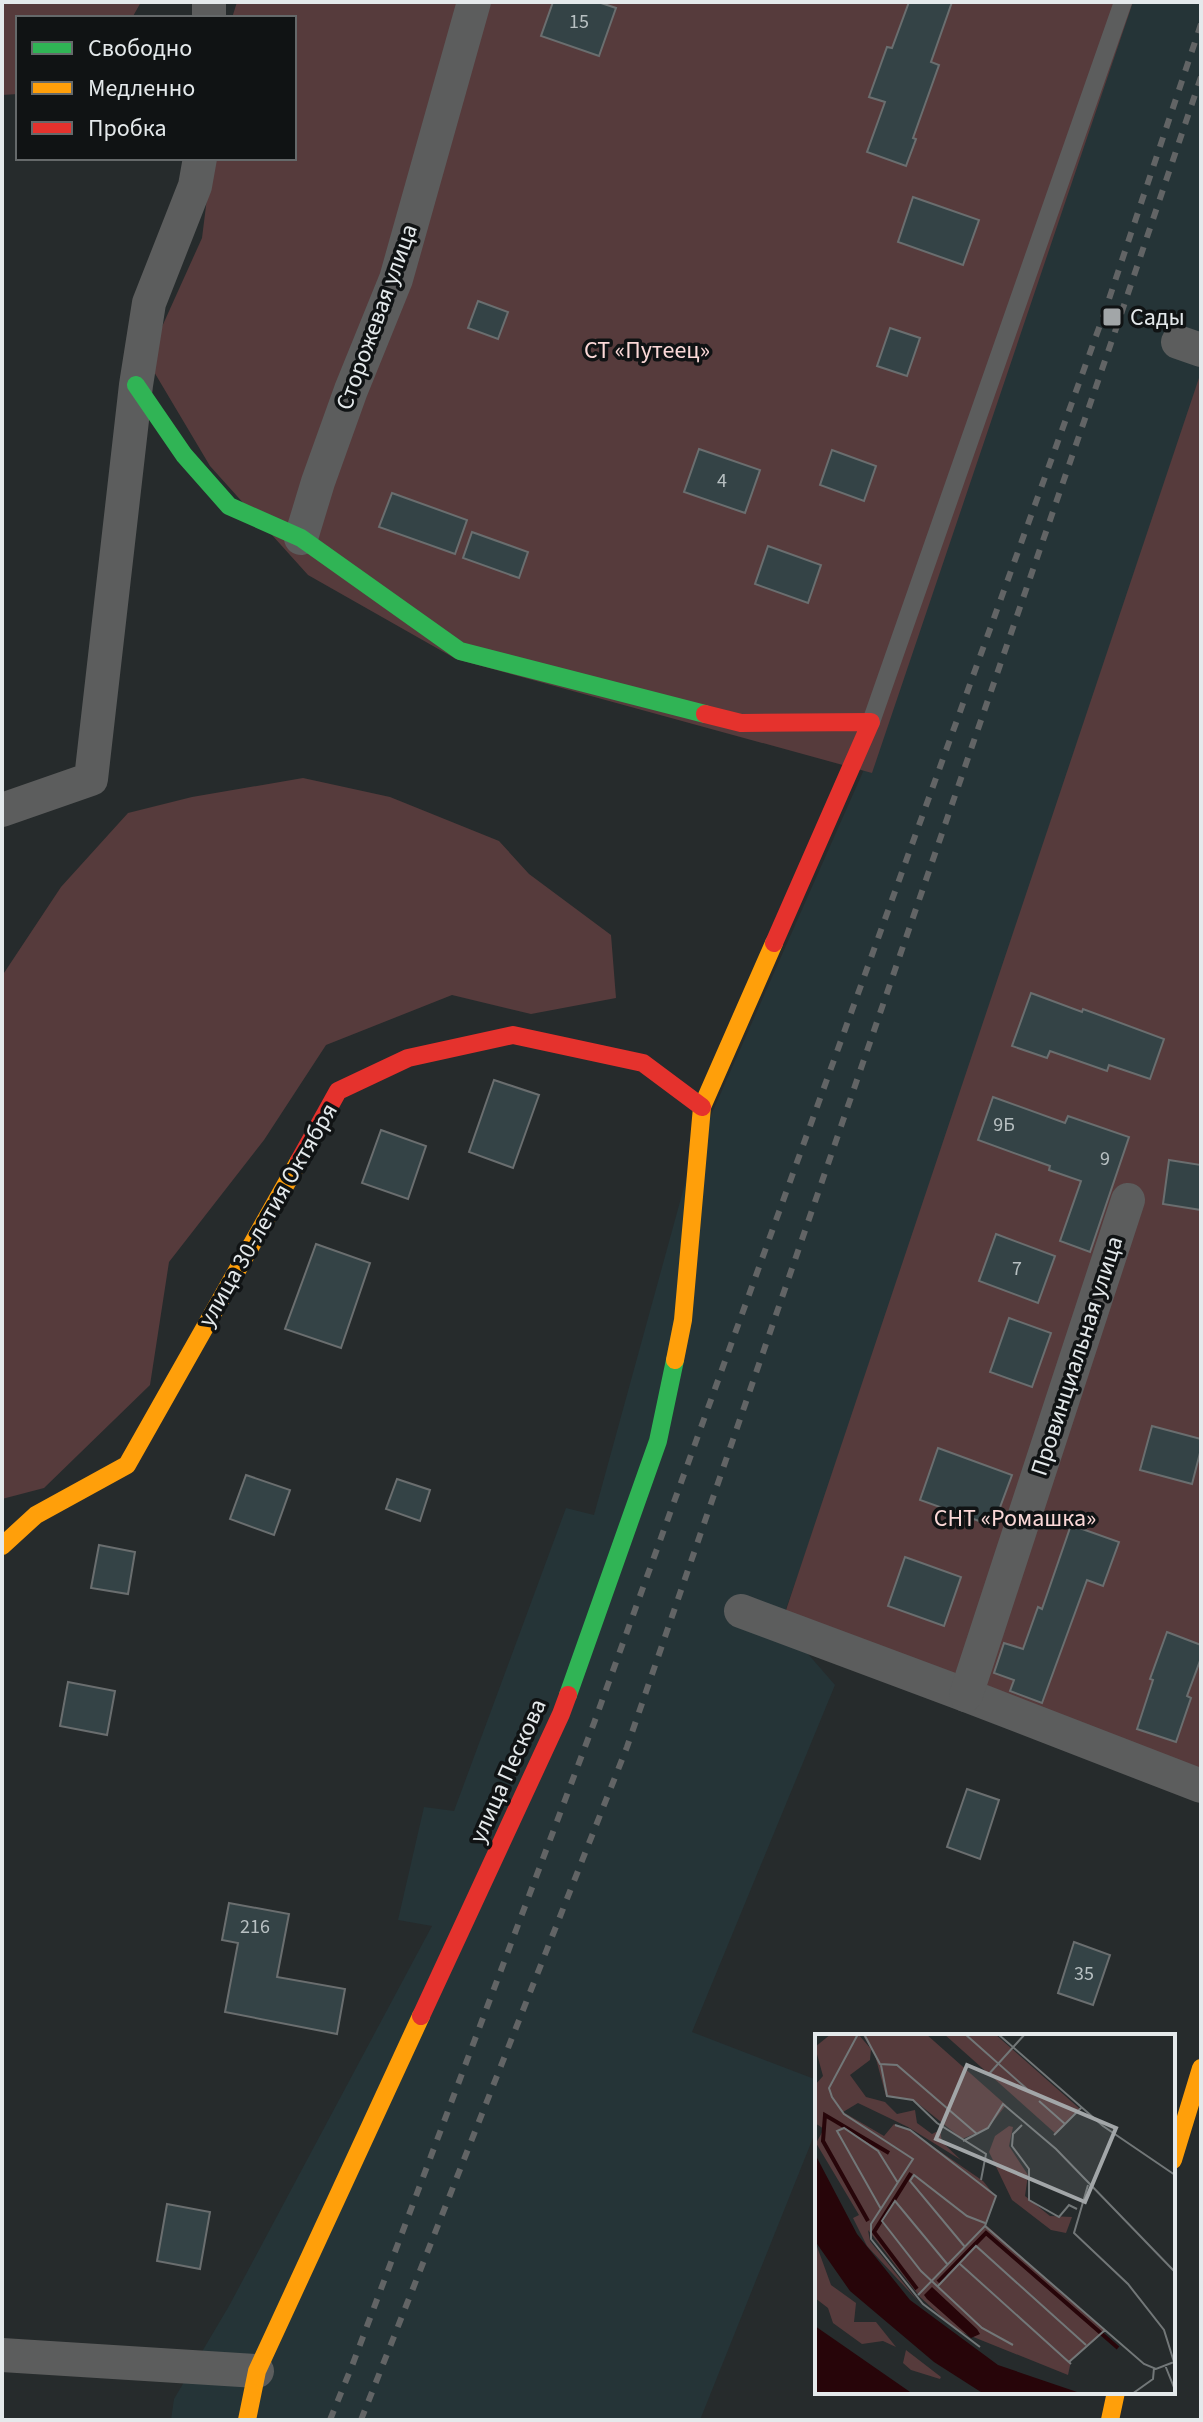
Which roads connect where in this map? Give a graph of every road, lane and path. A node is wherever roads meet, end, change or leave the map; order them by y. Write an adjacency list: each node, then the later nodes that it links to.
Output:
1 (474, 2): 5 (street, Сторожевая улица)
2 (1123, 2): 6 (lane)
3 (200, 160): 4 (street)
4 (136, 385): 5 (street); 7 (street)
5 (301, 538): 6 (street)
6 (871, 722): 8 (street, улица Пескова)
7 (2, 810)
8 (702, 1107): 10 (street, улица 30-летия Октября); 17 (street, улица Пескова)
9 (1128, 1200): 12 (street, Провинциальная улица)
10 (2, 1546)
11 (741, 1611): 12 (street)
12 (966, 1695): 13 (street)
13 (1201, 1786)
14 (1201, 2068): 15 (street)
15 (1175, 2153)
16 (2, 2355): 17 (street)
17 (257, 2371): 19 (street, улица Пескова)
18 (1116, 2394): 20 (street)
19 (247, 2420)
20 (1110, 2420)

